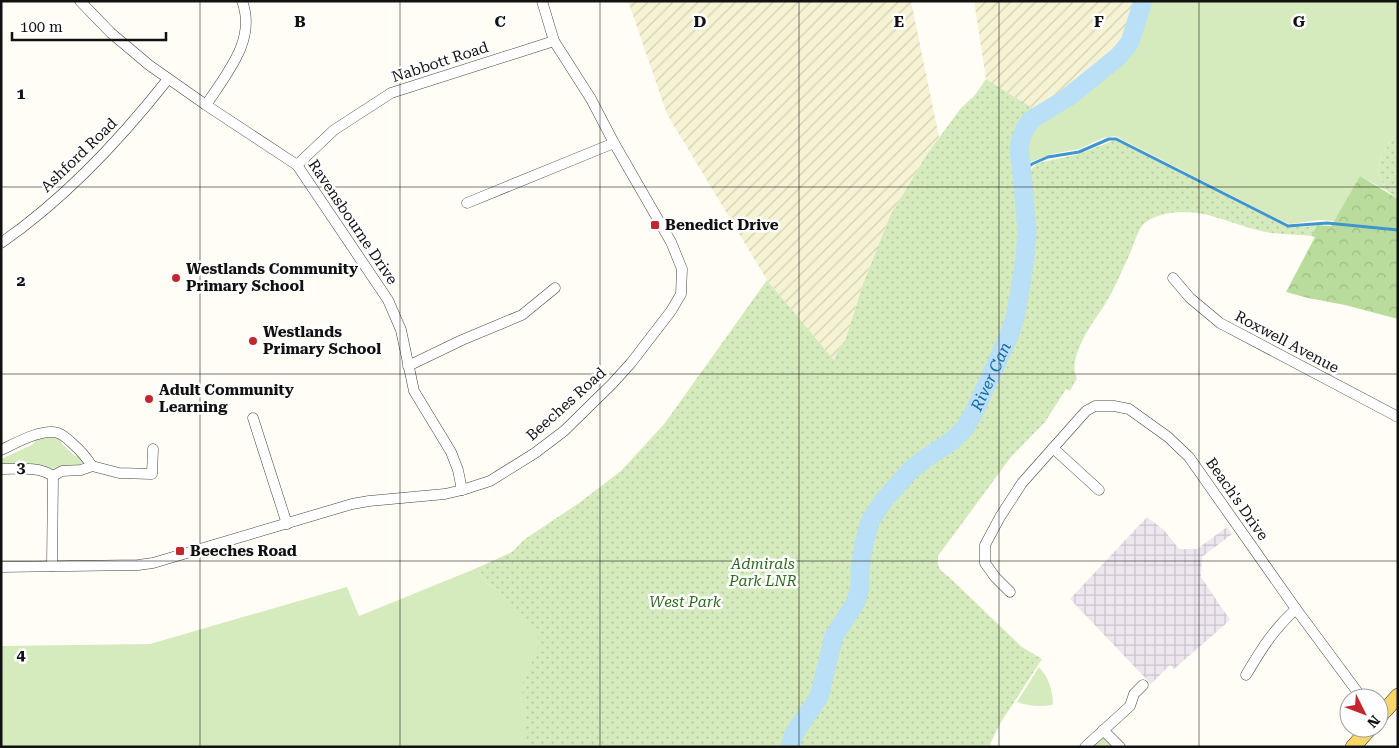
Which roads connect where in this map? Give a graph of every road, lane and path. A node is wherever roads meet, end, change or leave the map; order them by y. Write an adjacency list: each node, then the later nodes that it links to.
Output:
1 (80, 1): 5 (street, Ravensbourne Drive)
2 (242, 1): 6 (street)
3 (542, 1): 4 (street, Beeches Road)
4 (554, 41): 7 (street, Beeches Road); 8 (street, Nabbott Road)
5 (168, 79): 6 (street, Ravensbourne Drive); 10 (street, Ashford Road)
6 (206, 105): 8 (street, Ravensbourne Drive)
7 (614, 143): 9 (street); 22 (street, Beeches Road)
8 (297, 165): 13 (street, Ravensbourne Drive)
9 (467, 203)
10 (1, 242)
11 (1173, 278): 14 (street, Roxwell Avenue)
12 (555, 288): 13 (street)
13 (408, 366): 22 (street, Ravensbourne Drive)
14 (1398, 417)
15 (253, 418): 24 (street)
16 (1053, 448): 23 (street); 27 (street, Beach's Drive); 28 (street, Beach's Drive)
17 (153, 449): 19 (street)
18 (1, 450): 19 (street)
19 (92, 466): 21 (street)
20 (1, 469): 21 (street)
21 (53, 476): 25 (street)
22 (462, 490): 24 (street, Beeches Road)
23 (1099, 490)
24 (287, 524): 25 (street, Beeches Road)
25 (52, 566): 26 (street, Beeches Road)
26 (1, 567)
27 (1010, 592)
28 (1296, 609): 29 (street); 31 (street, Beach's Drive)
29 (1246, 675)
30 (1143, 685): 34 (street)
31 (1355, 688)
32 (1398, 696): 33 (main road)
33 (1389, 706)
34 (1104, 730): 35 (street); 36 (street)
35 (1084, 747)
36 (1120, 747)

